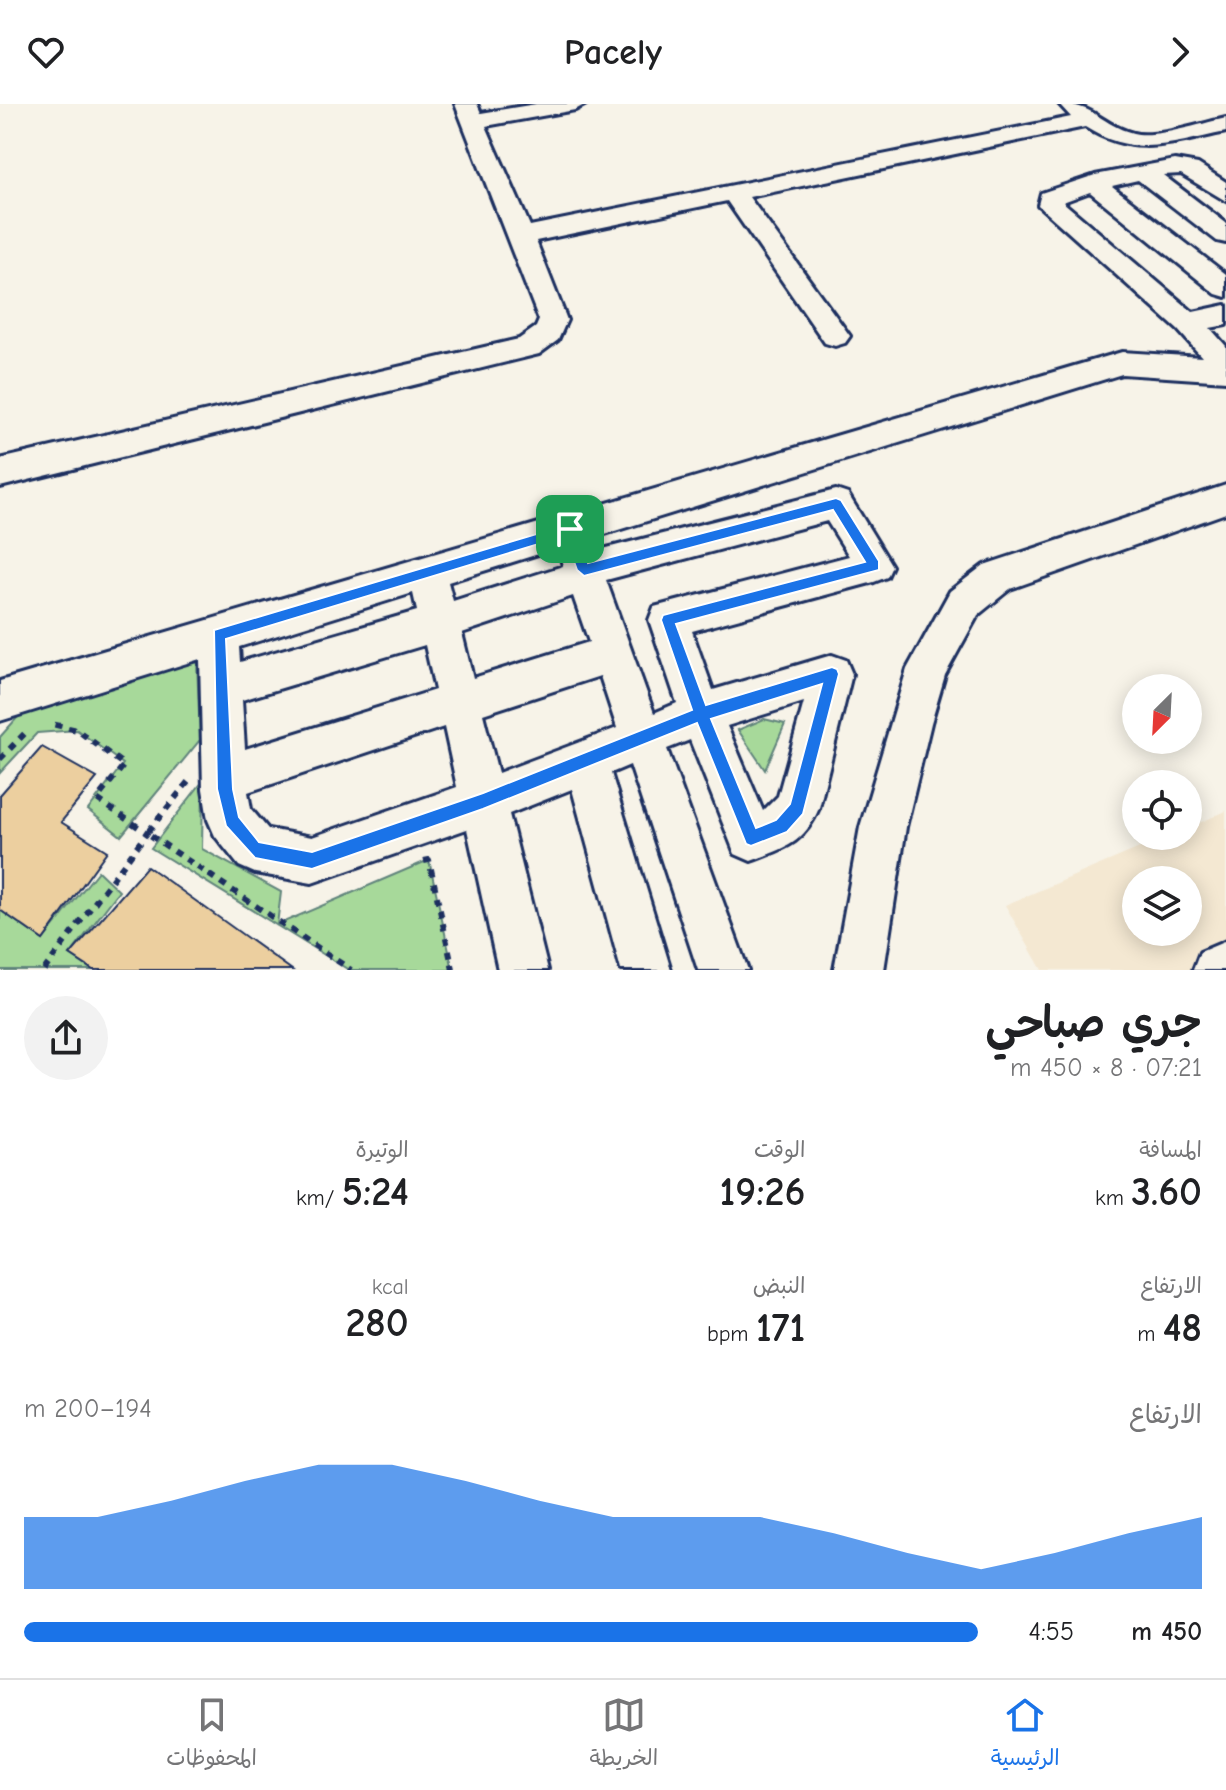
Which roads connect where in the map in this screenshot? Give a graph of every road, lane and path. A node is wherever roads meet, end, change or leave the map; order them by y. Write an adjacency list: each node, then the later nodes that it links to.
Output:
1 (575, 104): 3 (street)
2 (1068, 104): 4 (street)
3 (470, 113): 11 (street)
4 (1089, 120): 5 (street); 8 (street)
5 (1224, 127)
6 (1143, 172): 7 (street); 9 (street); 10 (street)
7 (1094, 183): 12 (street); 14 (street)
8 (734, 193): 11 (street); 15 (street)
9 (1226, 194)
10 (1226, 235)
11 (521, 236): 17 (street)
12 (1226, 288)
13 (1226, 315): 14 (street)
14 (1188, 323): 16 (street)
15 (835, 336)
16 (1226, 367): 19 (street)
17 (0, 473)
18 (1226, 499): 40 (street)
19 (570, 529): 20 (street); 21 (street)
20 (427, 572): 22 (street); 23 (street)
21 (585, 572): 22 (street); 24 (street); 28 (street)
22 (439, 623): 25 (street); 27 (street)
23 (219, 635): 25 (street); 26 (street)
24 (613, 653): 27 (street); 28 (street)
25 (221, 687): 31 (street)
26 (0, 701)
27 (459, 704): 31 (street); 32 (street)
28 (643, 738): 30 (street); 39 (street)
29 (0, 759): 33 (path)
30 (586, 762): 32 (street); 38 (street)
31 (225, 777): 32 (street)
32 (483, 801): 37 (street)
33 (147, 833): 35 (path); 36 (path)
34 (1226, 966): 41 (street)
35 (44, 970)
36 (351, 970)
37 (523, 970)
38 (646, 970)
39 (723, 970)
40 (859, 970)
41 (1218, 970)

